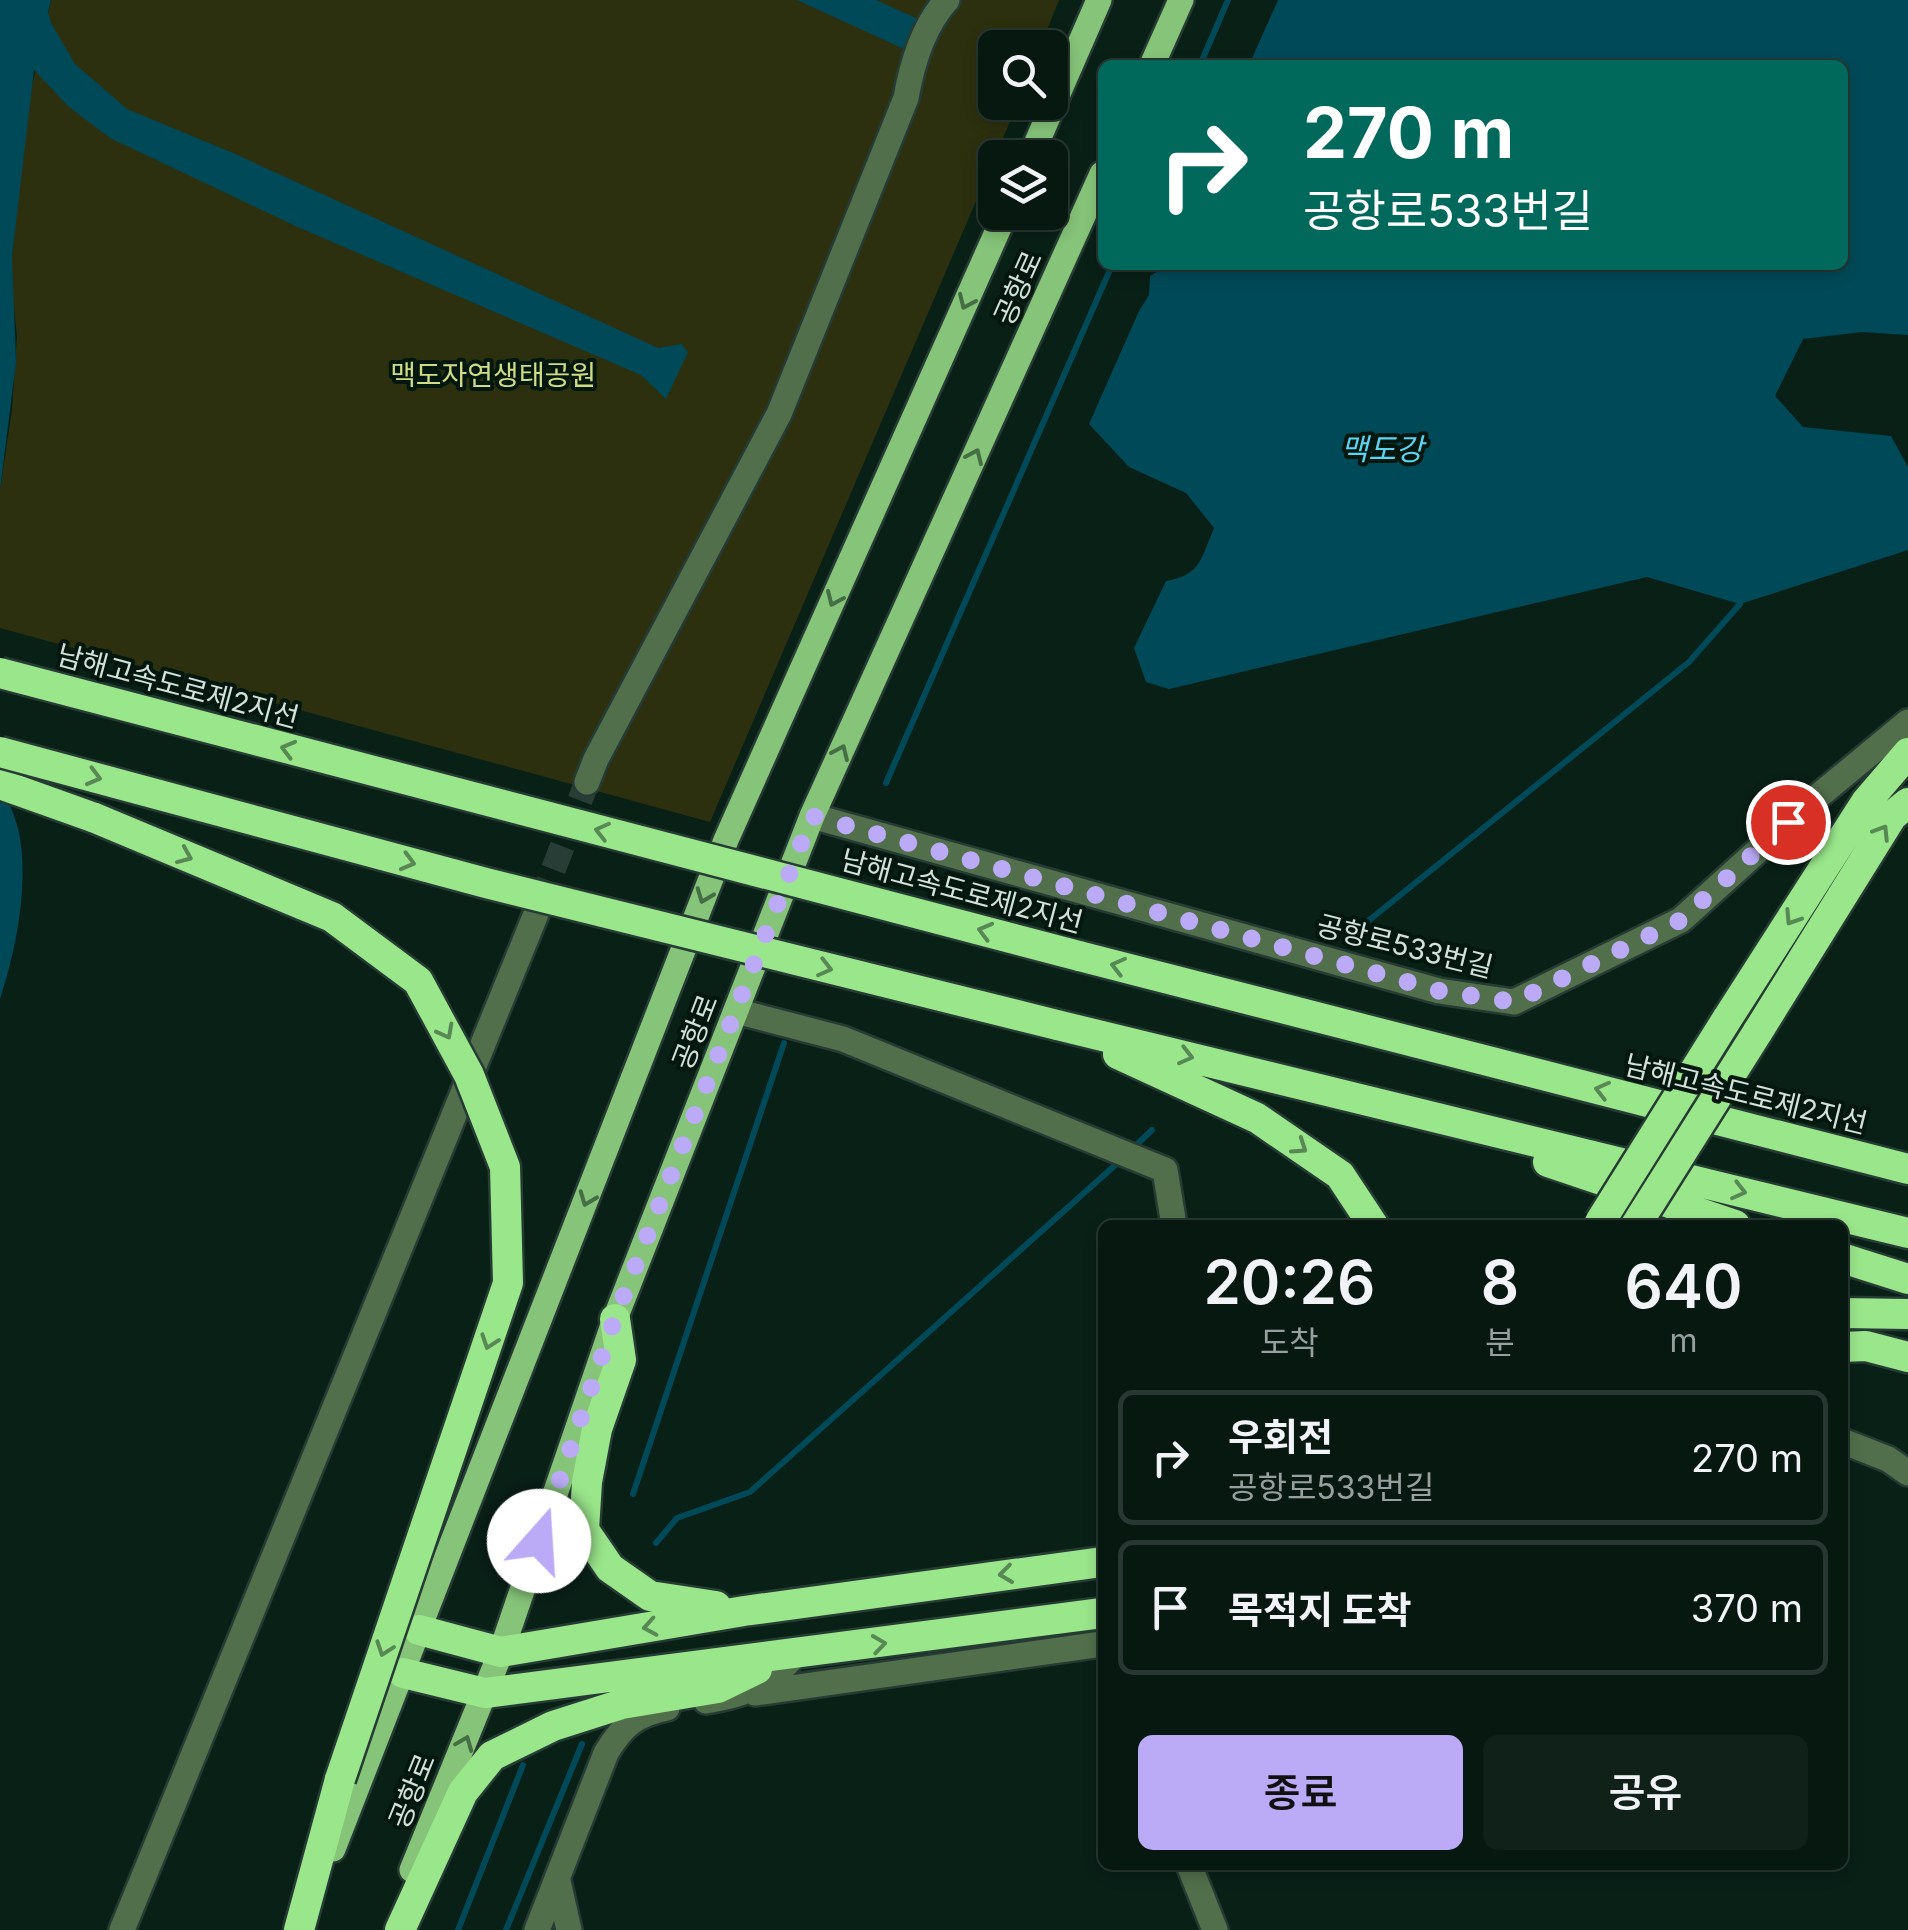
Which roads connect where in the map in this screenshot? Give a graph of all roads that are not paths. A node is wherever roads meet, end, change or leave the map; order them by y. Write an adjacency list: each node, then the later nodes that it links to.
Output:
1 (948, 0): 12 (street)
2 (1182, 0): 4 (main road)
3 (1093, 7): 5 (main road)
4 (1154, 60)
5 (1038, 140)
6 (1098, 183): 15 (main road, 공항로, one-way to 6)
7 (998, 230): 41 (main road, 공항로, one-way to 41)
8 (0, 673): 20 (highway, 남해고속도로제2지선, one-way to 8, bridge)
9 (1908, 722): 15 (street, 공항로533번길)
10 (0, 752): 18 (highway, one-way to 18, bridge)
11 (1908, 753): 25 (highway, one-way to 25, bridge)
12 (586, 782)
13 (0, 784): 51 (highway, one-way to 51, bridge)
14 (1908, 803): 26 (highway, one-way to 14, bridge)
15 (812, 816): 17 (main road, 공항로)
16 (540, 904): 50 (street)
17 (736, 1011): 23 (street); 33 (main road, 공항로)
18 (1057, 1025): 19 (highway, one-way to 19); 24 (highway, one-way to 24)
19 (1375, 1102): 27 (highway); 28 (highway, one-way to 28)
20 (1798, 1141): 21 (highway); 22 (highway, 남해고속도로제2지선)
21 (1908, 1155)
22 (1908, 1169)
23 (1173, 1220)
24 (1370, 1220)
25 (1601, 1220)
26 (1639, 1220)
27 (1720, 1220)
28 (1908, 1233)
29 (1848, 1260): 30 (highway)
30 (1908, 1280)
31 (1848, 1313): 32 (highway)
32 (1908, 1314)
33 (615, 1318): 39 (highway); 43 (main road, 공항로)
34 (1848, 1346): 35 (highway)
35 (1908, 1357)
36 (1848, 1443): 37 (street)
37 (1908, 1473)
38 (1098, 1563): 39 (highway, one-way to 39)
39 (744, 1611): 43 (highway, one-way to 43)
40 (1098, 1614): 44 (highway, one-way to 40)
41 (419, 1630): 43 (highway); 45 (main road, 공항로)
42 (1098, 1645): 47 (street)
43 (501, 1652): 46 (main road, 공항로)
44 (789, 1656): 46 (highway); 47 (street); 53 (highway)
45 (404, 1673): 46 (highway); 51 (main road, 공항로)
46 (485, 1693): 52 (main road, 공항로, one-way to 46)
47 (740, 1695): 49 (street)
48 (1191, 1870): 56 (street)
49 (558, 1879): 54 (street); 55 (street)
50 (122, 1930)
51 (300, 1930)
52 (388, 1930)
53 (400, 1930)
54 (538, 1930)
55 (569, 1930)
56 (1215, 1930)

